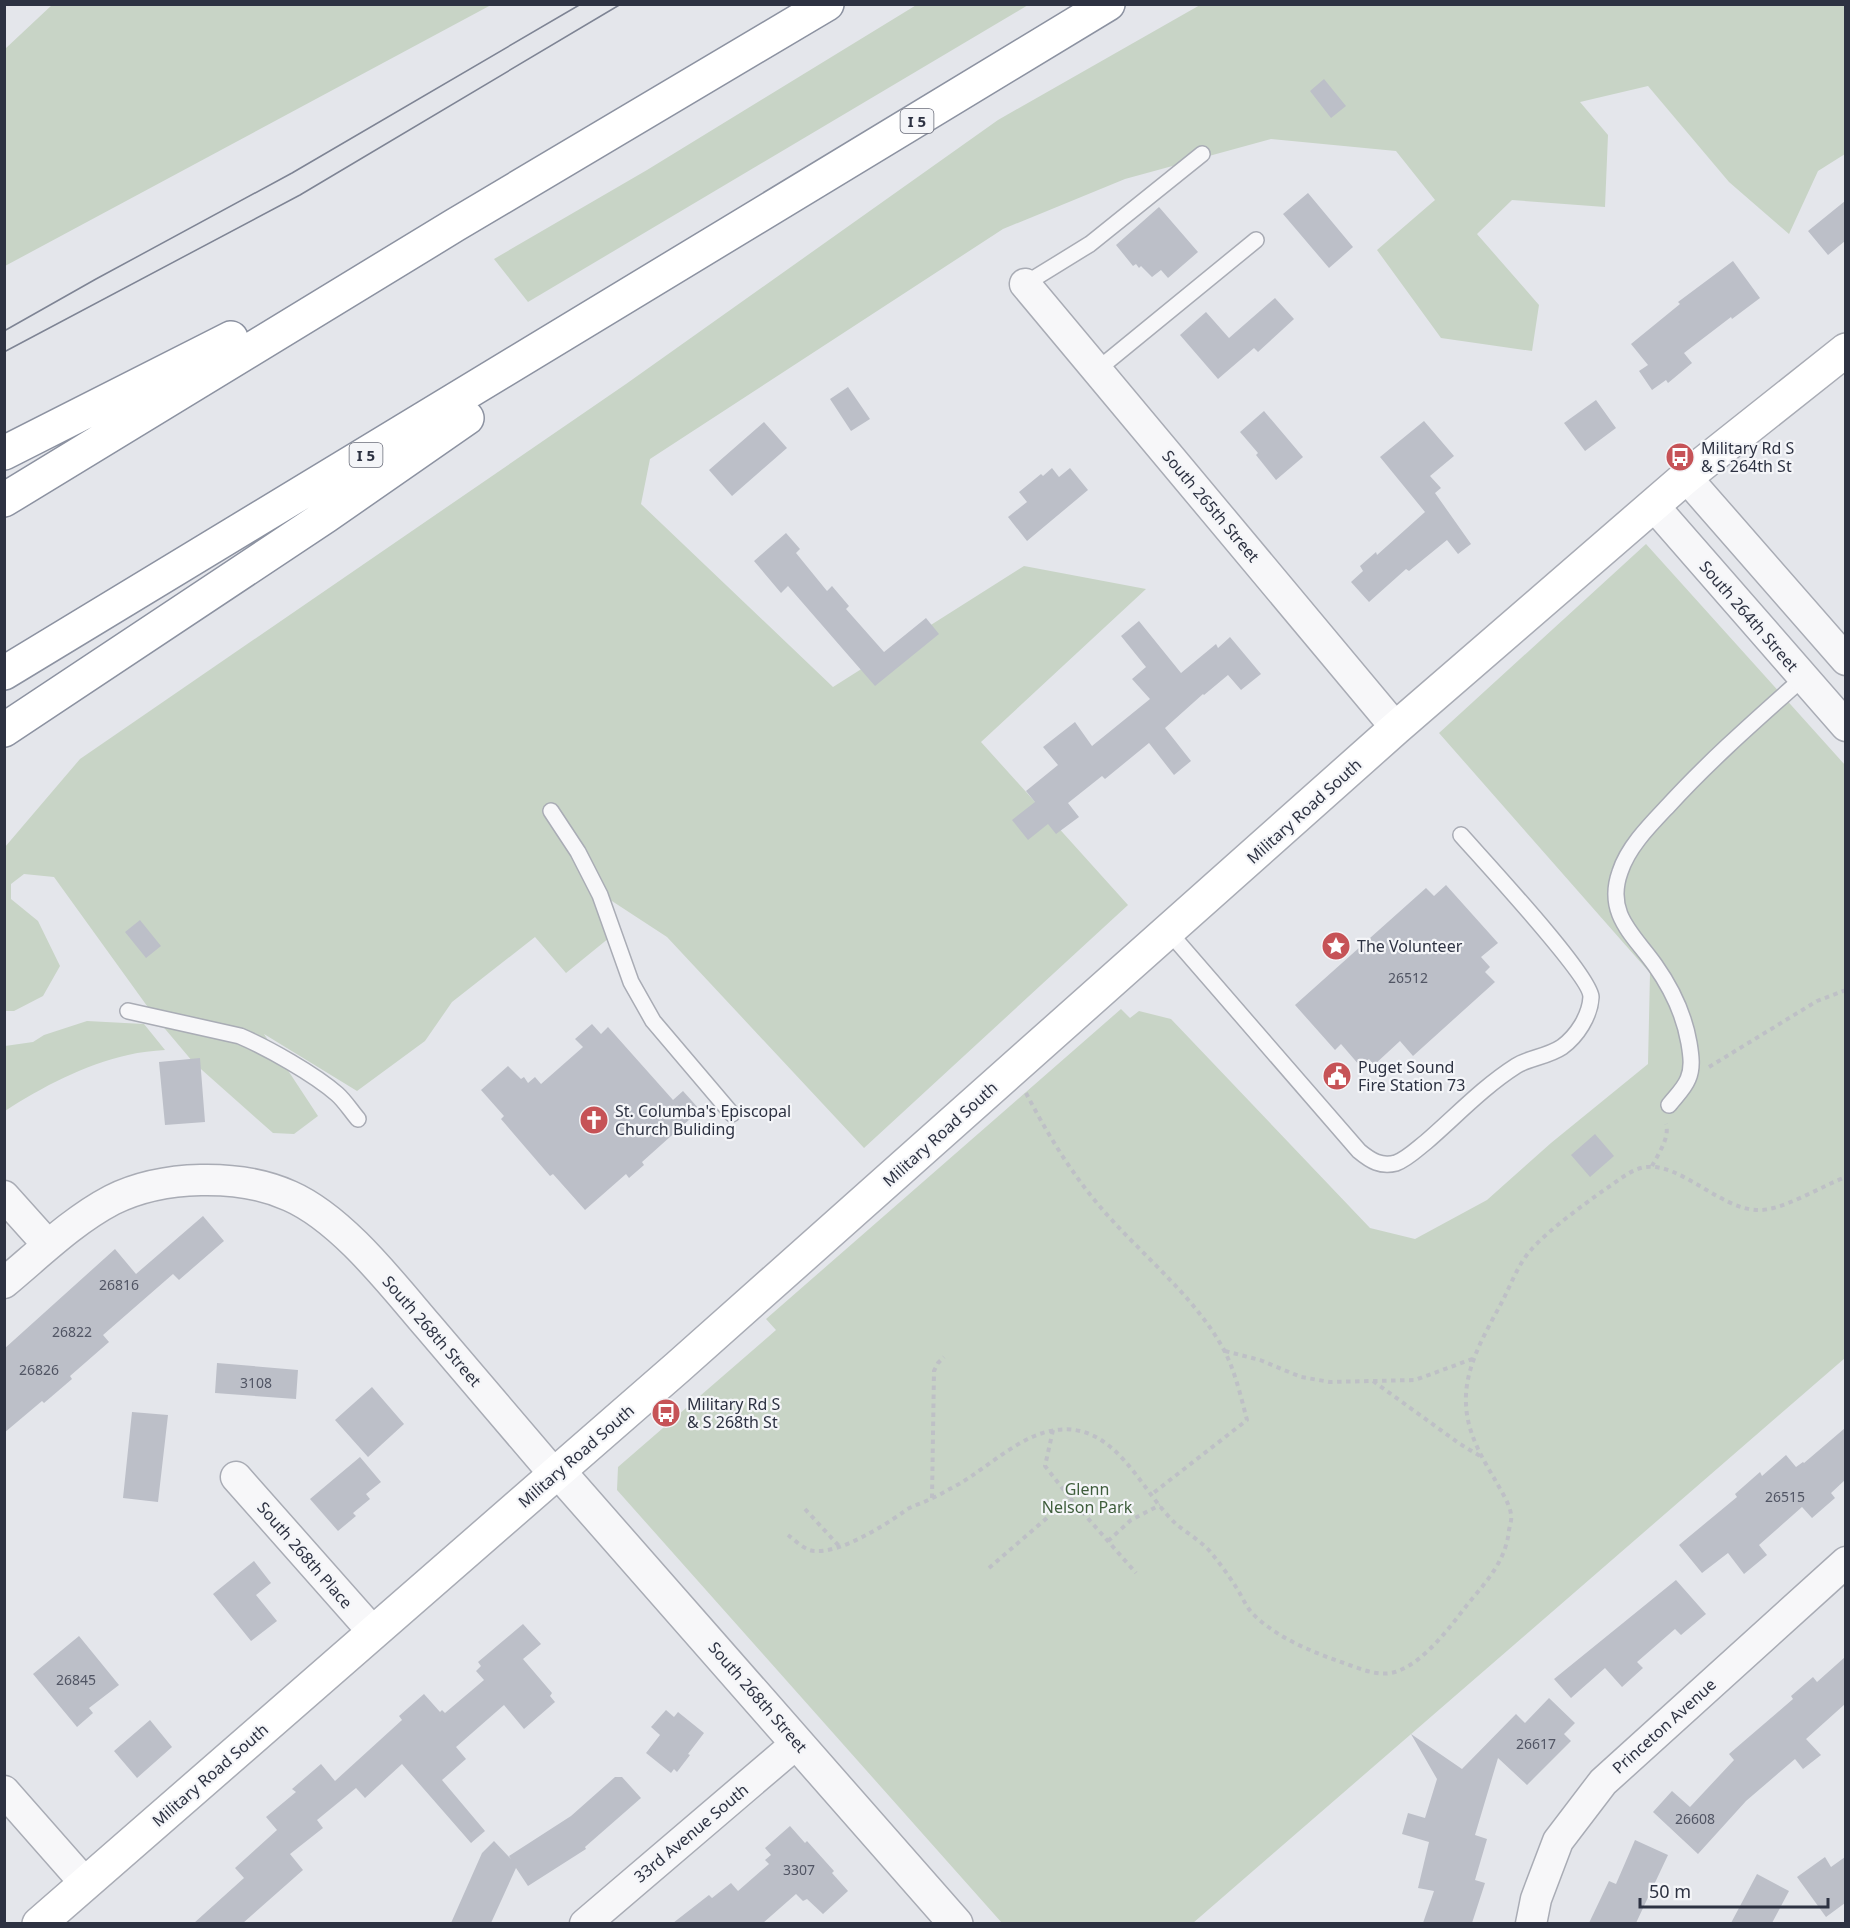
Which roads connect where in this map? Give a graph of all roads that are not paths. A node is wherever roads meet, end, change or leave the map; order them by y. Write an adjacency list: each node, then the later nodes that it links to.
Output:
1 (827, 4): 4 (main road)
2 (1108, 4): 5 (main road, I 5)
3 (1202, 154): 7 (lane)
4 (455, 225): 10 (main road); 12 (main road)
5 (726, 237): 15 (main road, I 5); 19 (main road)
6 (1256, 240): 9 (lane)
7 (1025, 284): 9 (street, South 265th Street)
8 (1845, 350): 11 (main road, Military Road South)
9 (1097, 370): 18 (street, South 265th Street)
10 (4, 453)
11 (1686, 477): 13 (main road, Military Road South); 14 (street)
12 (4, 500)
13 (1653, 505): 16 (street, South 264th Street); 18 (main road, Military Road South)
14 (1845, 661): 16 (street)
15 (4, 673)
16 (1803, 678): 17 (street, South 264th Street); 24 (lane)
17 (1845, 726)
18 (1396, 728): 22 (main road, Military Road South)
19 (4, 730)
20 (551, 811): 25 (lane)
21 (1461, 835): 22 (lane)
22 (1169, 932): 30 (main road, Military Road South)
23 (128, 1011): 26 (lane)
24 (1669, 1105)
25 (732, 1114)
26 (357, 1119)
27 (4, 1196): 28 (street)
28 (48, 1245): 29 (street, South 268th Street); 30 (street, South 268th Street)
29 (4, 1283)
30 (557, 1473): 33 (main road, Military Road South); 34 (street, South 268th Street)
31 (236, 1477): 33 (street, South 268th Place)
32 (1845, 1562): 40 (street, Princeton Avenue)
33 (374, 1632): 36 (main road, Military Road South)
34 (797, 1743): 38 (street, 33rd Avenue South); 39 (street, South 268th Street)
35 (4, 1791): 36 (street)
36 (86, 1883): 37 (main road, Military Road South)
37 (39, 1923)
38 (585, 1923)
39 (956, 1923)
40 (1532, 1923)

